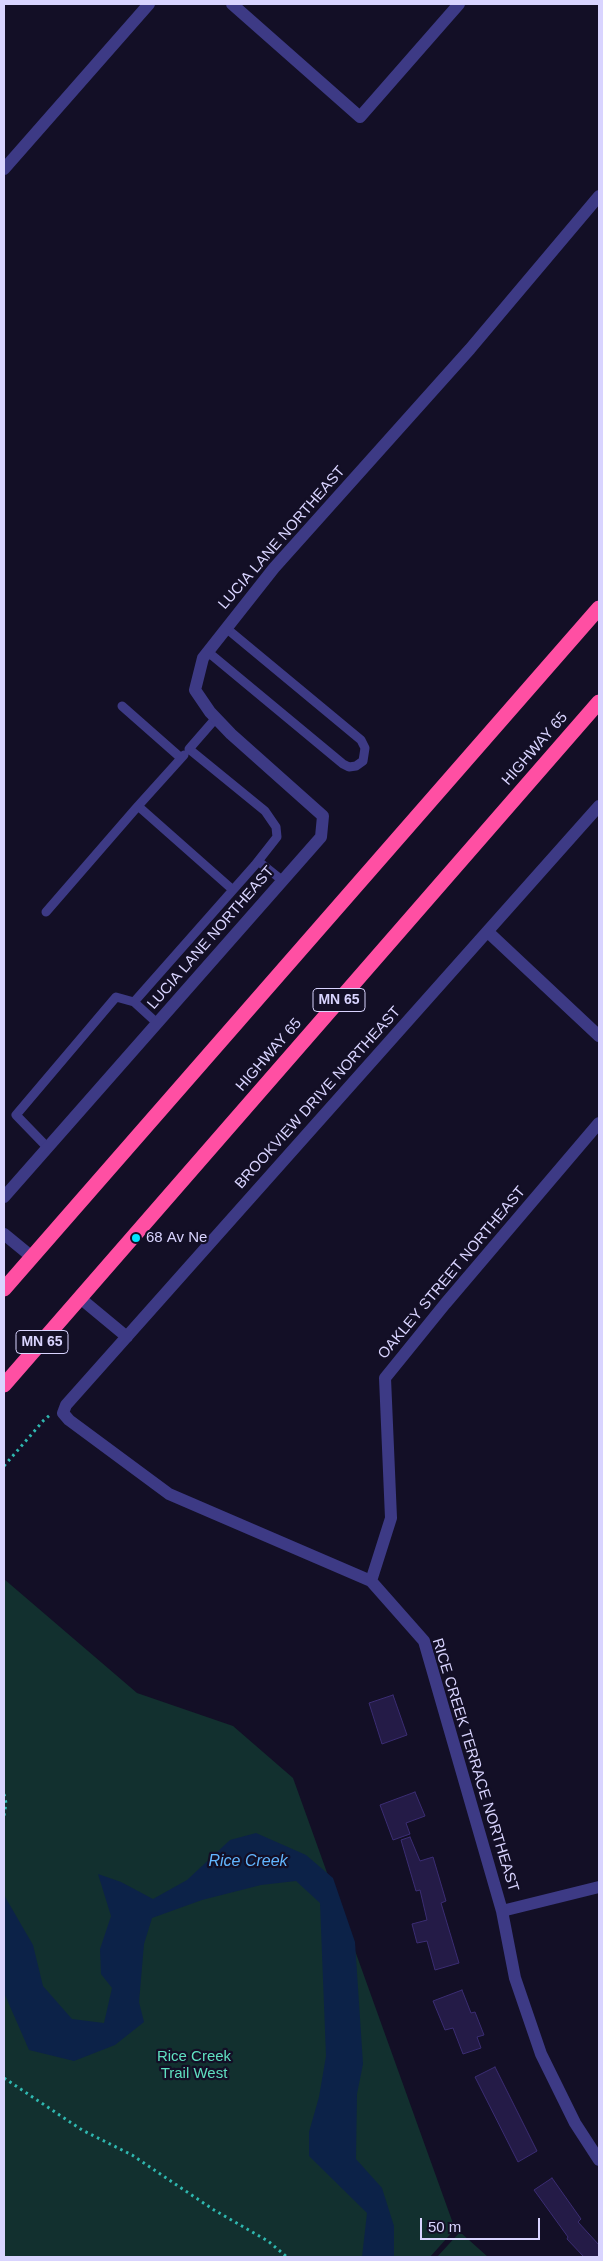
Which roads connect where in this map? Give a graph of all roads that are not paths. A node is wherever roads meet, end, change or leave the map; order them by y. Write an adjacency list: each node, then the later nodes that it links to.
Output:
1 (149, 4): 4 (street)
2 (232, 4): 3 (street)
3 (459, 4)
4 (4, 169)
5 (599, 196): 7 (street, LUCIA LANE NORTHEAST)
6 (599, 608): 28 (highway)
7 (226, 628): 8 (street, LUCIA LANE NORTHEAST); 8 (lane)
8 (208, 652): 11 (street, LUCIA LANE NORTHEAST)
9 (599, 702): 30 (highway, HIGHWAY 65 / MN 65)
10 (122, 706): 13 (lane)
11 (216, 718): 12 (lane); 17 (street, LUCIA LANE NORTHEAST)
12 (189, 749): 13 (lane); 16 (lane)
13 (181, 758): 14 (lane)
14 (138, 806): 18 (lane); 19 (lane)
15 (599, 806): 20 (street, BROOKVIEW DRIVE NORTHEAST)
16 (258, 860): 17 (lane); 18 (lane)
17 (283, 881): 22 (street, LUCIA LANE NORTHEAST)
18 (233, 890): 21 (lane)
19 (46, 912)
20 (488, 932): 23 (street); 31 (street, BROOKVIEW DRIVE NORTHEAST)
21 (134, 1002): 22 (lane); 25 (lane)
22 (157, 1023): 25 (street, LUCIA LANE NORTHEAST)
23 (599, 1036)
24 (599, 1123): 34 (street, OAKLEY STREET NORTHEAST)
25 (47, 1148): 26 (street, LUCIA LANE NORTHEAST)
26 (4, 1197)
27 (4, 1234): 28 (street)
28 (32, 1257): 29 (highway)
29 (4, 1289)
30 (80, 1298): 31 (street); 32 (highway, HIGHWAY 65 / MN 65)
31 (127, 1337): 33 (street, BROOKVIEW DRIVE NORTHEAST)
32 (4, 1385)
33 (63, 1413): 34 (street, RICE CREEK TERRACE NORTHEAST)
34 (371, 1581): 36 (street, RICE CREEK TERRACE NORTHEAST)
35 (599, 1887): 36 (street)
36 (502, 1911): 37 (street, RICE CREEK TERRACE NORTHEAST)
37 (599, 2160)

